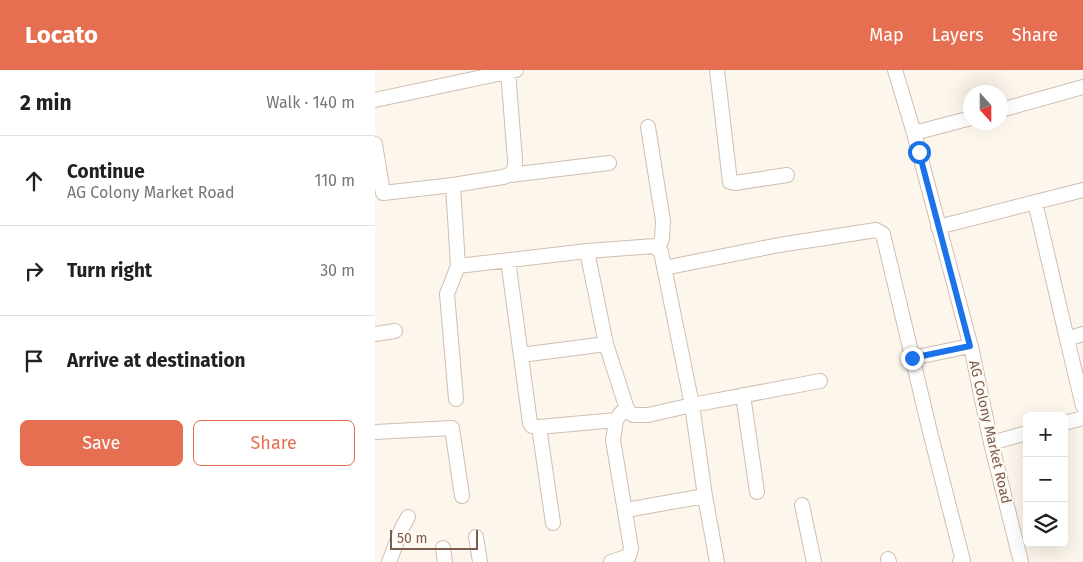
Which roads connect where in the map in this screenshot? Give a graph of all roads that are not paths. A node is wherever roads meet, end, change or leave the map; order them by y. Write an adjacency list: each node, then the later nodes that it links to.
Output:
1 (717, 70): 12 (street)
2 (895, 70): 9 (street, AG Colony Market Road)
3 (513, 71): 5 (street); 13 (street)
4 (1083, 88): 6 (street)
5 (375, 100)
6 (1008, 108)
7 (963, 120): 9 (street)
8 (648, 127): 18 (street)
9 (915, 133): 17 (street, AG Colony Market Road)
10 (375, 144): 14 (street)
11 (609, 163): 13 (street)
12 (787, 174)
13 (511, 175): 14 (street)
14 (453, 185): 21 (street)
15 (1083, 190): 16 (street)
16 (1035, 202): 17 (street); 26 (street)
17 (938, 227): 28 (street, AG Colony Market Road)
18 (658, 248): 19 (street); 22 (street)
19 (587, 251): 20 (street); 27 (street)
20 (508, 260): 21 (street); 29 (street)
21 (458, 266): 33 (street)
22 (664, 268): 30 (street); 34 (street)
23 (395, 331): 24 (street)
24 (375, 334)
25 (1083, 334): 26 (street)
26 (1067, 339): 36 (street)
27 (607, 344): 29 (street); 35 (street)
28 (970, 346): 30 (street); 43 (street, AG Colony Market Road)
29 (521, 355): 40 (street)
30 (912, 358): 59 (street)
31 (820, 380): 32 (street)
32 (743, 395): 34 (street); 44 (street)
33 (456, 399)
34 (692, 405): 35 (street); 46 (street)
35 (626, 406): 38 (street)
36 (1083, 406)
37 (1083, 418): 39 (street)
38 (616, 420): 40 (street); 48 (street)
39 (1068, 422)
40 (539, 427): 50 (street)
41 (375, 432): 45 (street)
42 (1023, 434): 43 (street)
43 (991, 443): 60 (street, AG Colony Market Road)
44 (757, 492)
45 (462, 496)
46 (705, 496): 48 (street); 57 (street)
47 (802, 505): 58 (street)
48 (626, 510): 56 (street)
49 (408, 517): 53 (street)
50 (553, 523)
51 (476, 537): 55 (street)
52 (443, 548): 54 (street)
53 (389, 562)
54 (445, 562)
55 (480, 562)
56 (611, 562)
57 (717, 562)
58 (814, 562)
59 (960, 562)
60 (1021, 562)

